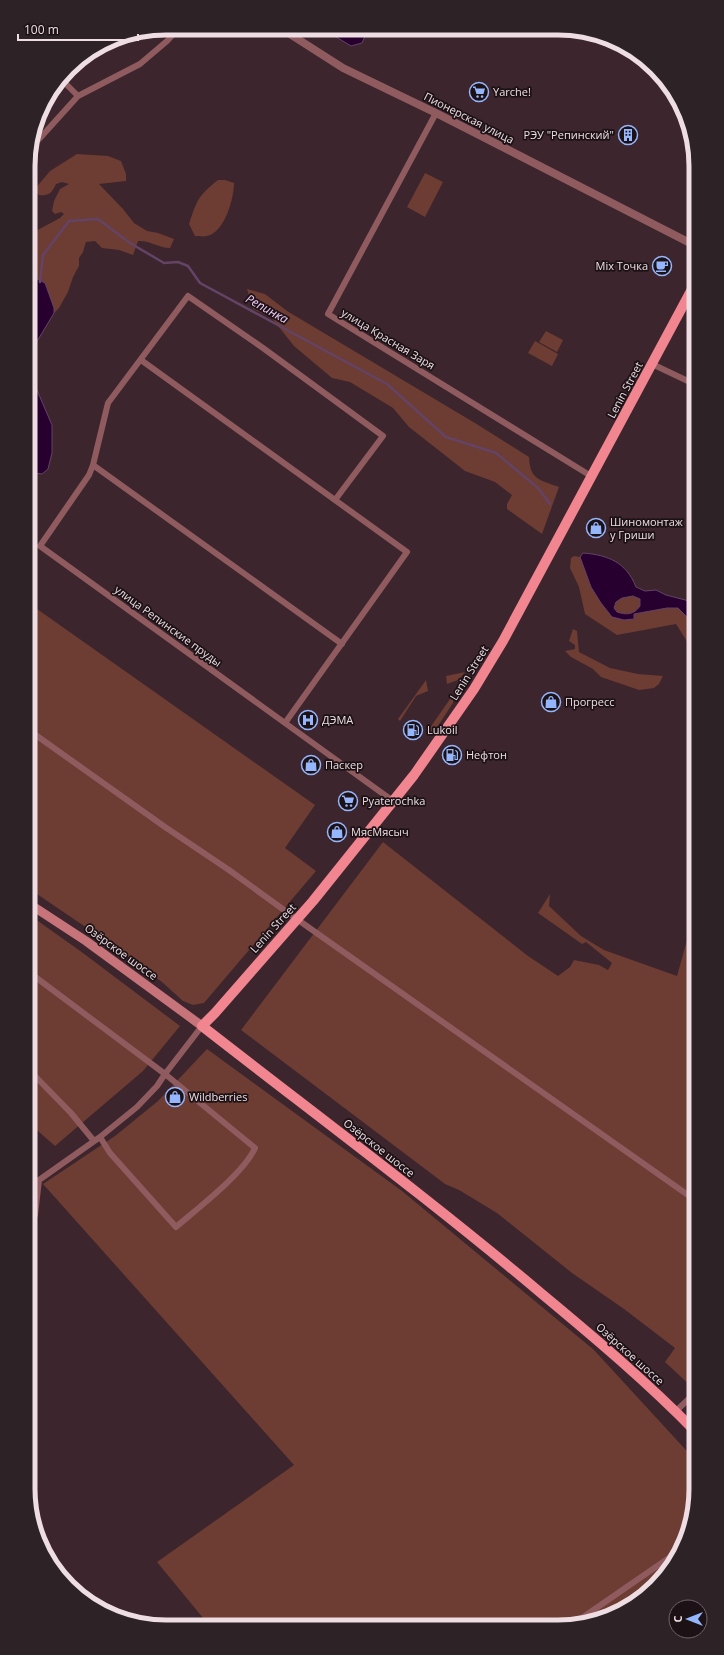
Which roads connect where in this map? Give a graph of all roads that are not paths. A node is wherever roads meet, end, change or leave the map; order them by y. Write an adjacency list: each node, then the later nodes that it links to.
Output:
1 (173, 35): 4 (street)
2 (291, 35): 5 (street, Пионерская улица)
3 (65, 83): 4 (street)
4 (78, 96): 6 (street)
5 (436, 113): 7 (street, Пионерская улица); 13 (street, улица Красная Заря)
6 (37, 141)
7 (689, 242)
8 (689, 295): 10 (main road, Lenin Street)
9 (140, 360): 12 (street, улица Репинские пруды); 14 (street); 14 (street, улица Репинские пруды)
10 (652, 364): 11 (street); 13 (main road, Lenin Street)
11 (689, 382)
12 (94, 465): 15 (street); 16 (street, улица Репинские пруды)
13 (591, 476): 18 (main road, Lenin Street)
14 (335, 500): 15 (street)
15 (342, 644): 16 (street)
16 (285, 723): 18 (street)
17 (35, 735): 20 (street)
18 (393, 801): 20 (main road, Lenin Street)
19 (35, 907): 22 (main road, Озёрское шоссе)
20 (298, 919): 22 (main road, Lenin Street); 29 (street)
21 (35, 977): 23 (street)
22 (202, 1026): 23 (street); 32 (main road, Озёрское шоссе)
23 (164, 1074): 25 (street); 25 (street)
24 (35, 1076): 26 (street)
25 (100, 1137): 26 (street)
26 (94, 1141): 27 (street)
27 (39, 1180): 28 (street); 30 (street)
28 (35, 1183)
29 (689, 1196)
30 (35, 1215)
31 (689, 1399): 32 (street)
32 (676, 1411): 33 (main road, Озёрское шоссе)
33 (689, 1424)
34 (669, 1558): 35 (street)
35 (582, 1618)

